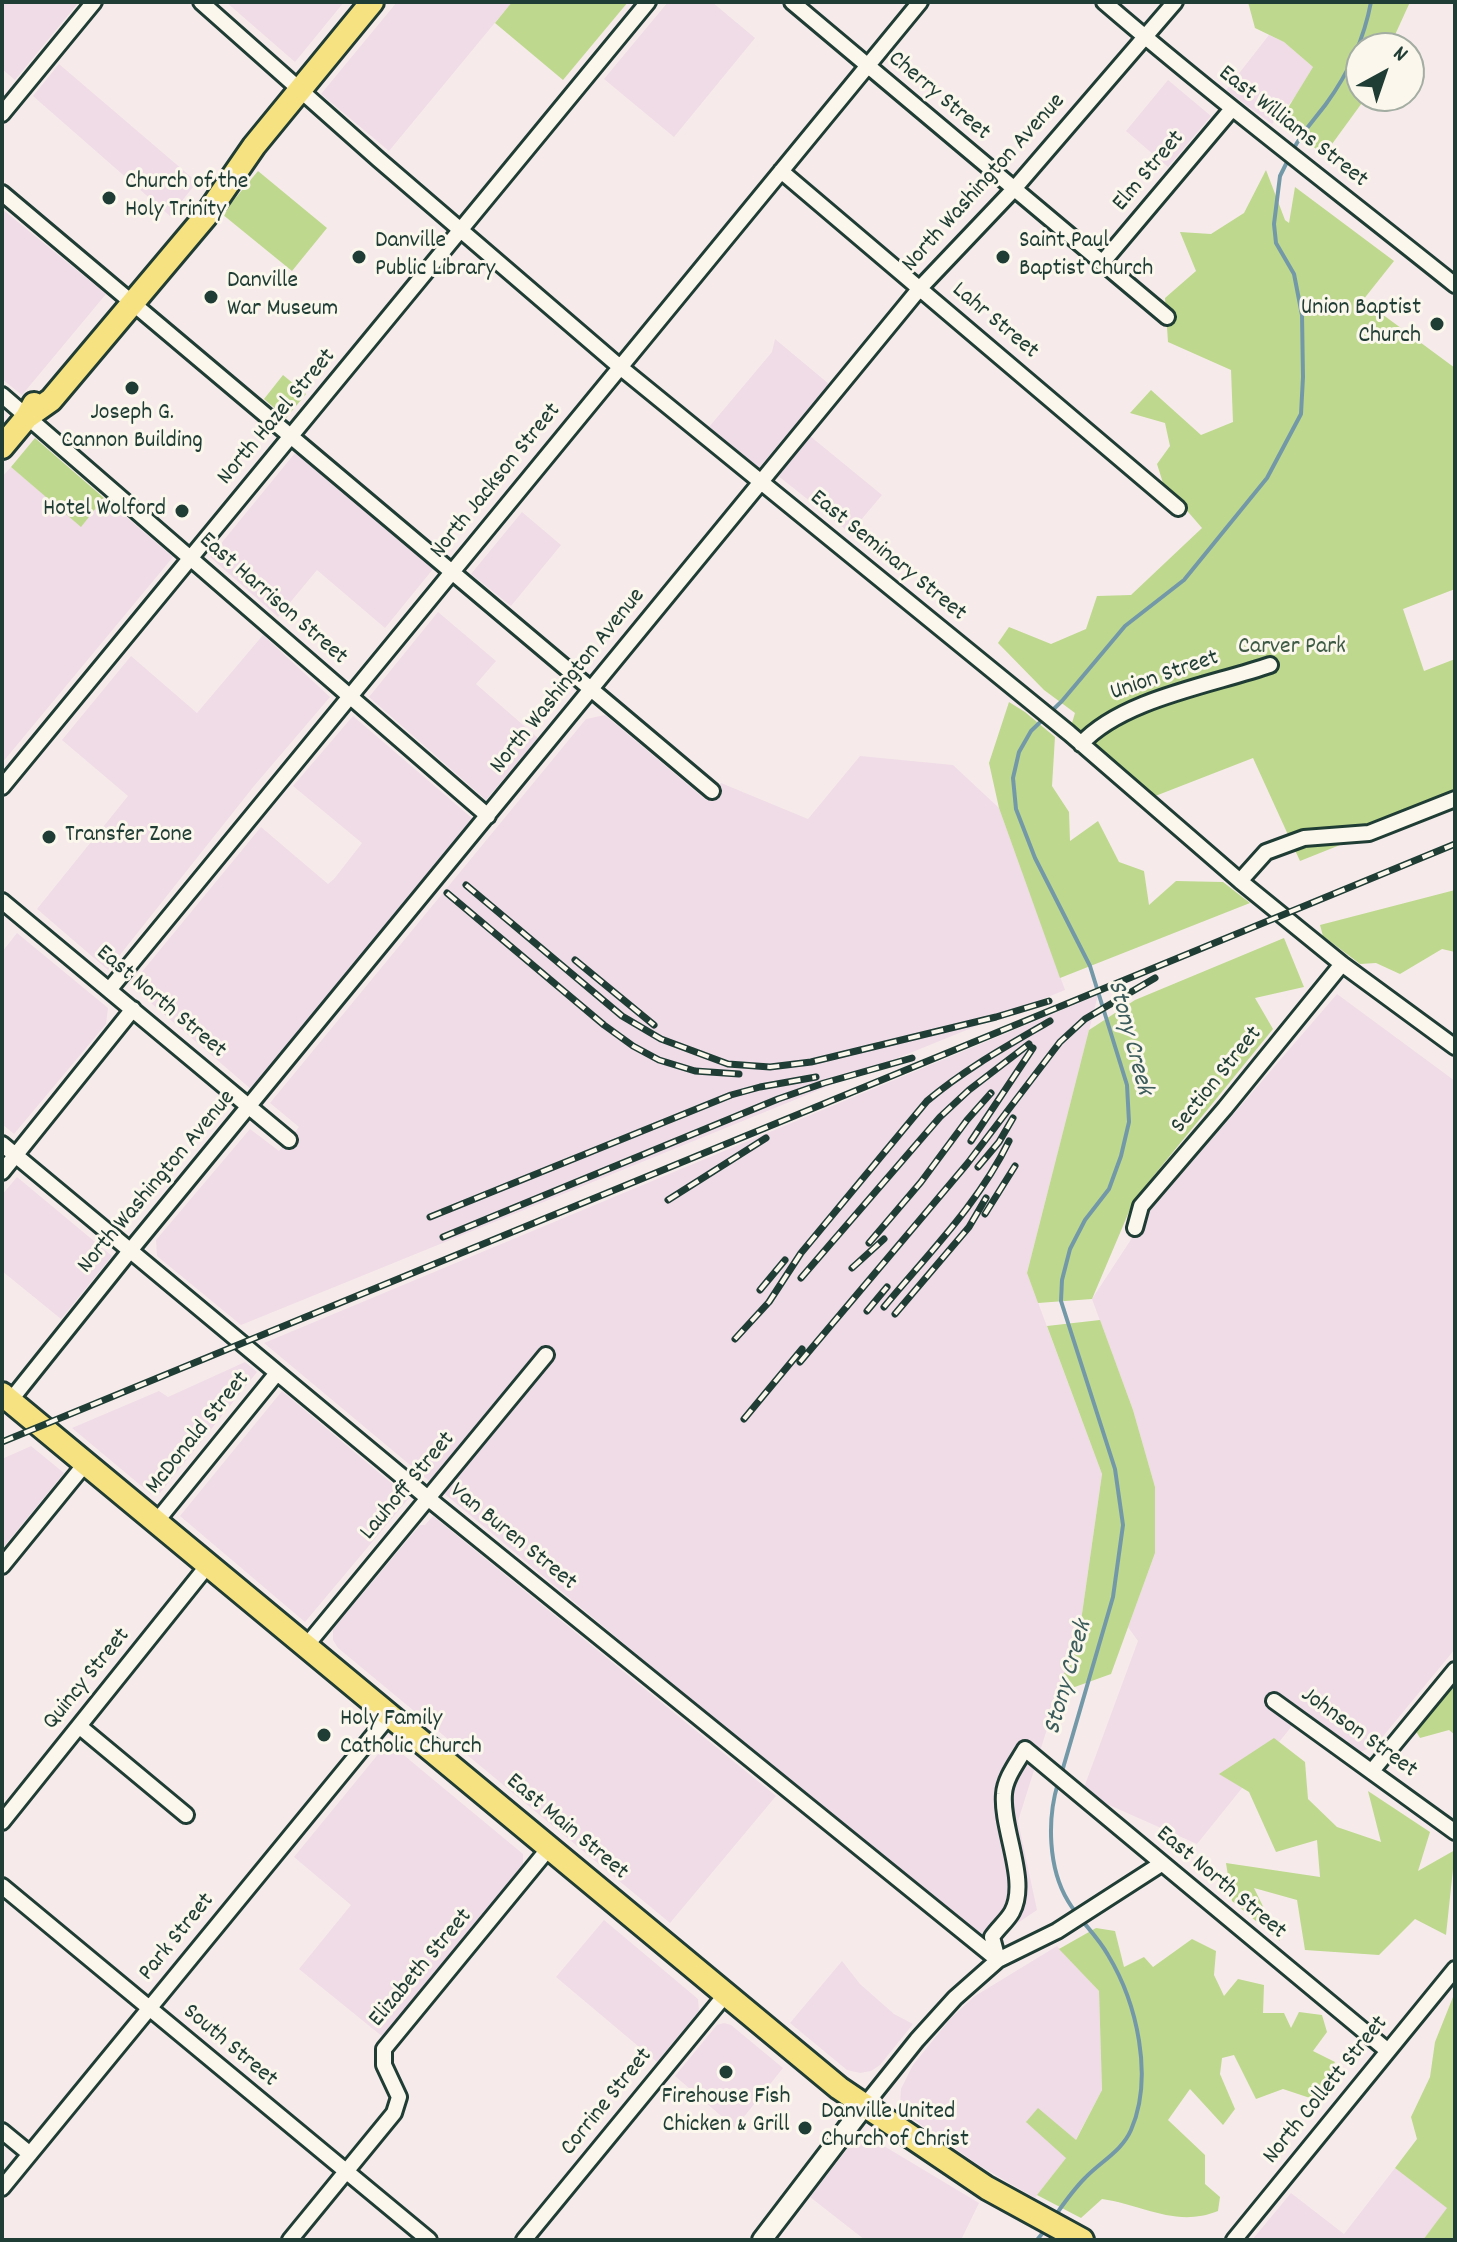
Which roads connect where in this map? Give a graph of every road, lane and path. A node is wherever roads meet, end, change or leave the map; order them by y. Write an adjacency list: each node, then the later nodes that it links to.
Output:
1 (94, 2): 13 (street)
2 (201, 2): 11 (street, East Seminary Street)
3 (372, 2): 11 (main road)
4 (648, 2): 17 (street, North Hazel Street)
5 (792, 2): 10 (street, Cherry Street)
6 (920, 2): 10 (street, North Jackson Street)
7 (1104, 2): 9 (street, East Williams Street)
8 (1175, 2): 9 (street, North Washington Avenue)
9 (1145, 38): 12 (street, East Williams Street); 15 (street, North Washington Avenue)
10 (867, 66): 14 (street, North Jackson Street); 15 (street, Cherry Street)
11 (300, 89): 17 (street, East Seminary Street); 21 (main road)
12 (1231, 110): 18 (street, Elm Street); 19 (street, East Williams Street)
13 (2, 114)
14 (781, 171): 20 (street, Lahr Street); 23 (street, North Jackson Street)
15 (1014, 189): 18 (street, Cherry Street); 20 (street, North Washington Avenue)
16 (2, 193): 21 (street)
17 (461, 230): 23 (street, East Seminary Street); 26 (street, North Hazel Street)
18 (1102, 263): 22 (street, Cherry Street)
19 (1455, 285)
20 (920, 288): 28 (street, North Washington Avenue); 29 (street, Lahr Street)
21 (127, 298): 25 (main road); 26 (street)
22 (1167, 317)
23 (620, 367): 28 (street, East Seminary Street); 31 (street, North Jackson Street)
24 (2, 395): 25 (street, East Harrison Street)
25 (27, 417): 27 (main road); 30 (street, East Harrison Street)
26 (292, 436): 30 (street, North Hazel Street); 31 (street)
27 (2, 447)
28 (761, 482): 33 (street, North Washington Avenue); 35 (street, East Seminary Street)
29 (1178, 508)
30 (190, 558): 34 (street, East Harrison Street); 36 (street, North Hazel Street)
31 (452, 571): 33 (street); 34 (street, North Jackson Street)
32 (1270, 665): 35 (street, Union Street)
33 (591, 690): 37 (street); 39 (street, North Washington Avenue)
34 (350, 697): 39 (street, East Harrison Street); 43 (street, North Jackson Street)
35 (1081, 744): 40 (street, East Seminary Street)
36 (2, 787)
37 (712, 791)
38 (1455, 799): 40 (street)
39 (488, 816): 46 (street, North Washington Avenue)
40 (1240, 881): 42 (street, East Seminary Street)
41 (2, 901): 43 (street, East North Street)
42 (1342, 964): 45 (street, East Seminary Street); 51 (street, Section Street)
43 (109, 990): 44 (street, East North Street)
44 (133, 1009): 46 (street, East North Street); 49 (street)
45 (1455, 1047)
46 (250, 1107): 47 (street, East North Street); 52 (street, North Washington Avenue)
47 (289, 1140)
48 (2, 1144): 49 (street, Van Buren Street)
49 (15, 1156): 50 (street); 52 (street, Van Buren Street)
50 (2, 1172)
51 (1135, 1228)
52 (129, 1252): 54 (street, Van Buren Street); 55 (street, North Washington Avenue)
53 (546, 1355): 57 (street, Lauhoff Street)
54 (277, 1373): 57 (street, Van Buren Street); 58 (street, McDonald Street)
55 (6, 1398): 56 (main road, East Main Street)
56 (85, 1464): 58 (main road, East Main Street); 60 (street)
57 (429, 1499): 61 (street, Lauhoff Street); 73 (street, Van Buren Street)
58 (156, 1522): 59 (main road, East Main Street)
59 (208, 1565): 61 (main road, East Main Street); 65 (street, Quincy Street)
60 (2, 1566)
61 (306, 1646): 64 (main road, East Main Street)
62 (1455, 1670): 66 (street)
63 (1274, 1701): 66 (street, Johnson Street)
64 (389, 1716): 70 (main road, East Main Street); 76 (street, Park Street)
65 (79, 1726): 67 (street); 68 (street, Quincy Street)
66 (1372, 1771): 69 (street, Johnson Street)
67 (186, 1815)
68 (2, 1822)
69 (1455, 1832)
70 (549, 1848): 75 (main road, East Main Street); 81 (street, Elizabeth Street)
71 (1161, 1864): 73 (street); 73 (street, East North Street); 77 (street, East North Street)
72 (2, 1886): 76 (street, South Street)
73 (998, 1960): 78 (street)
74 (1455, 1969): 77 (street, North Collett Street)
75 (726, 1994): 78 (main road, East Main Street); 86 (street, Corrine Street)
76 (149, 2009): 80 (street, Park Street); 81 (street, South Street)
77 (1388, 2051): 88 (street, North Collett Street)
78 (865, 2105): 83 (main road, East Main Street); 87 (street)
79 (2, 2131): 80 (street)
80 (30, 2154): 82 (street, Park Street)
81 (346, 2172): 84 (street, Elizabeth Street); 85 (street, South Street)
82 (2, 2188)
83 (1076, 2237)
84 (290, 2240)
85 (429, 2240)
86 (524, 2240)
87 (762, 2240)
88 (1234, 2240)

